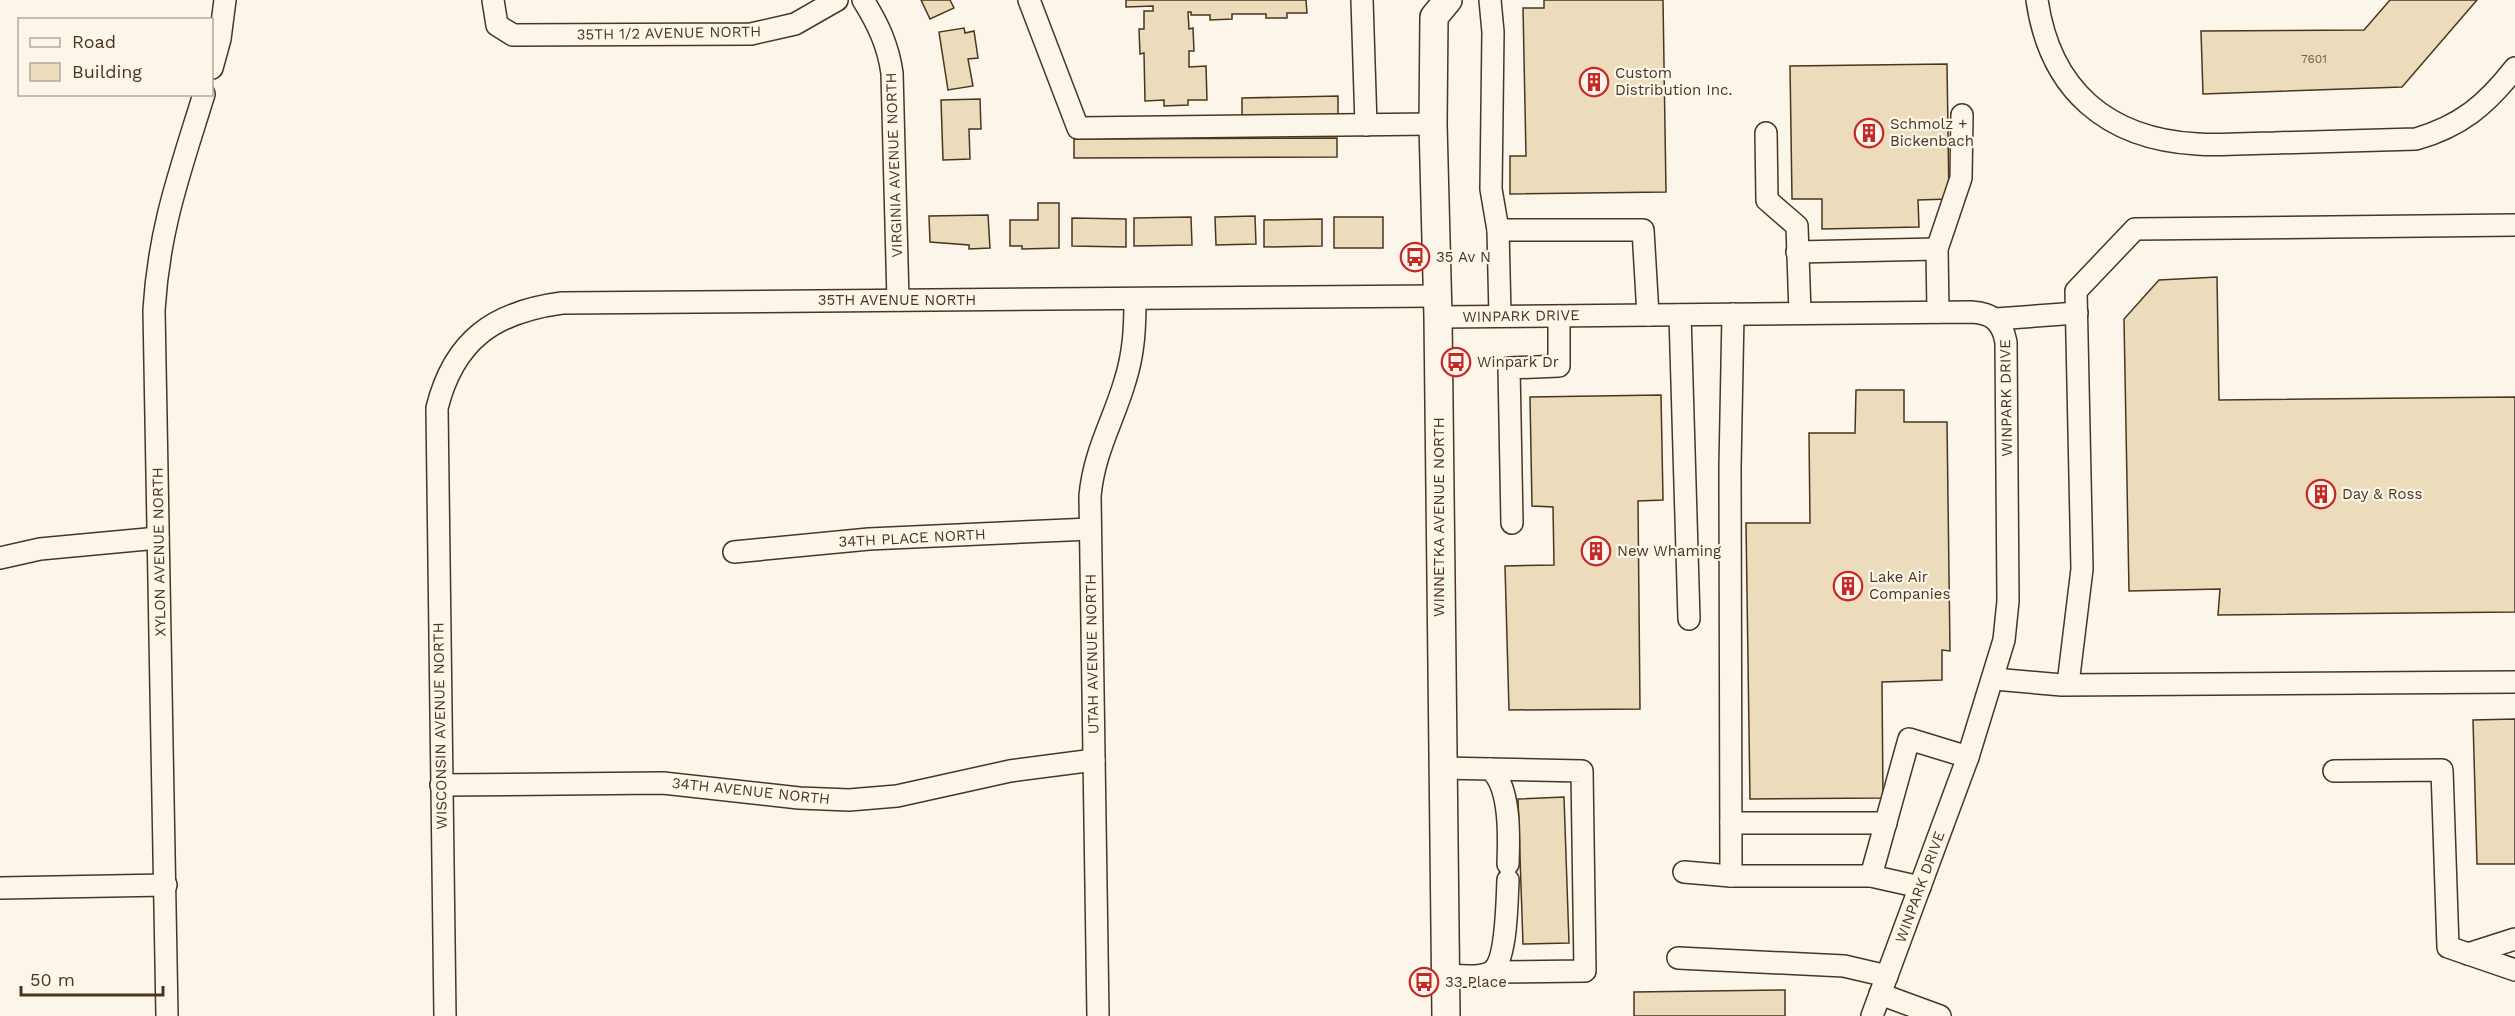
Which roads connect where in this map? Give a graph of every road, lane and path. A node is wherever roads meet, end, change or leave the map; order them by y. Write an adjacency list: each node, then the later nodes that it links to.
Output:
1 (225, 0): 10 (street)
2 (492, 0): 3 (street, 35TH 1/2 AVENUE NORTH)
3 (837, 0)
4 (863, 0): 22 (street, VIRGINIA AVENUE NORTH)
5 (1029, 0): 15 (street)
6 (1362, 0): 15 (street)
7 (1490, 0): 18 (street)
8 (2037, 0): 11 (street)
9 (1434, 6): 14 (main road, WINNETKA AVENUE NORTH)
10 (213, 64)
11 (2515, 68)
12 (203, 96): 36 (street, XYLON AVENUE NORTH)
13 (1962, 115): 19 (street)
14 (1433, 124): 15 (street); 23 (main road, WINNETKA AVENUE NORTH)
15 (1366, 125)
16 (1766, 133): 20 (street)
17 (2515, 225): 26 (street)
18 (1498, 230): 28 (street); 30 (street)
19 (1937, 249): 20 (street); 24 (street)
20 (1797, 252): 25 (street)
21 (1135, 299): 22 (street, 35TH AVENUE NORTH); 23 (street, 35TH AVENUE NORTH); 35 (street, UTAH AVENUE NORTH)
22 (898, 300): 33 (street, 35TH AVENUE NORTH)
23 (1437, 307): 30 (street, WINPARK DRIVE); 45 (main road, WINNETKA AVENUE NORTH)
24 (1938, 312): 25 (street, WINPARK DRIVE); 32 (street, WINPARK DRIVE)
25 (1800, 313): 27 (street, WINPARK DRIVE)
26 (2077, 313): 32 (street); 42 (street)
27 (1733, 314): 29 (street, WINPARK DRIVE); 49 (street)
28 (1648, 315): 29 (street, WINPARK DRIVE); 31 (street, WINPARK DRIVE)
29 (1680, 315): 39 (street)
30 (1500, 316): 31 (street, WINPARK DRIVE)
31 (1559, 316): 34 (street)
32 (1996, 319): 40 (street, WINPARK DRIVE)
33 (436, 435): 48 (street, WISCONSIN AVENUE NORTH)
34 (1512, 523)
35 (1090, 529): 37 (street, 34TH PLACE NORTH); 44 (street, UTAH AVENUE NORTH)
36 (158, 538): 38 (street); 54 (street, XYLON AVENUE NORTH)
37 (734, 552)
38 (0, 558)
39 (1689, 619)
40 (1994, 679): 42 (street); 43 (street, WINPARK DRIVE)
41 (2515, 682): 42 (street)
42 (2068, 684)
43 (1968, 757): 50 (street); 55 (street, WINPARK DRIVE)
44 (1094, 760): 48 (street, 34TH AVENUE NORTH); 66 (street, UTAH AVENUE NORTH)
45 (1442, 768): 46 (street); 62 (main road, WINNETKA AVENUE NORTH)
46 (1490, 769): 61 (street); 61 (street)
47 (2334, 771): 58 (street)
48 (441, 785): 65 (street, WISCONSIN AVENUE NORTH)
49 (1731, 823): 50 (street); 52 (street)
50 (1886, 823): 53 (street)
51 (1684, 872): 52 (street)
52 (1731, 876): 53 (street)
53 (1871, 876): 55 (street)
54 (166, 885): 56 (street); 64 (street, XYLON AVENUE NORTH)
55 (1920, 887): 63 (street, WINPARK DRIVE)
56 (0, 888)
57 (2515, 939): 58 (street)
58 (2468, 954): 60 (street)
59 (1678, 958): 63 (street)
60 (2515, 970)
61 (1492, 972): 62 (street)
62 (1444, 975): 67 (main road, WINNETKA AVENUE NORTH)
63 (1884, 985): 68 (street, WINPARK DRIVE); 69 (street)
64 (166, 1016)
65 (445, 1016)
66 (1098, 1016)
67 (1446, 1016)
68 (1872, 1016)
69 (1940, 1016)

